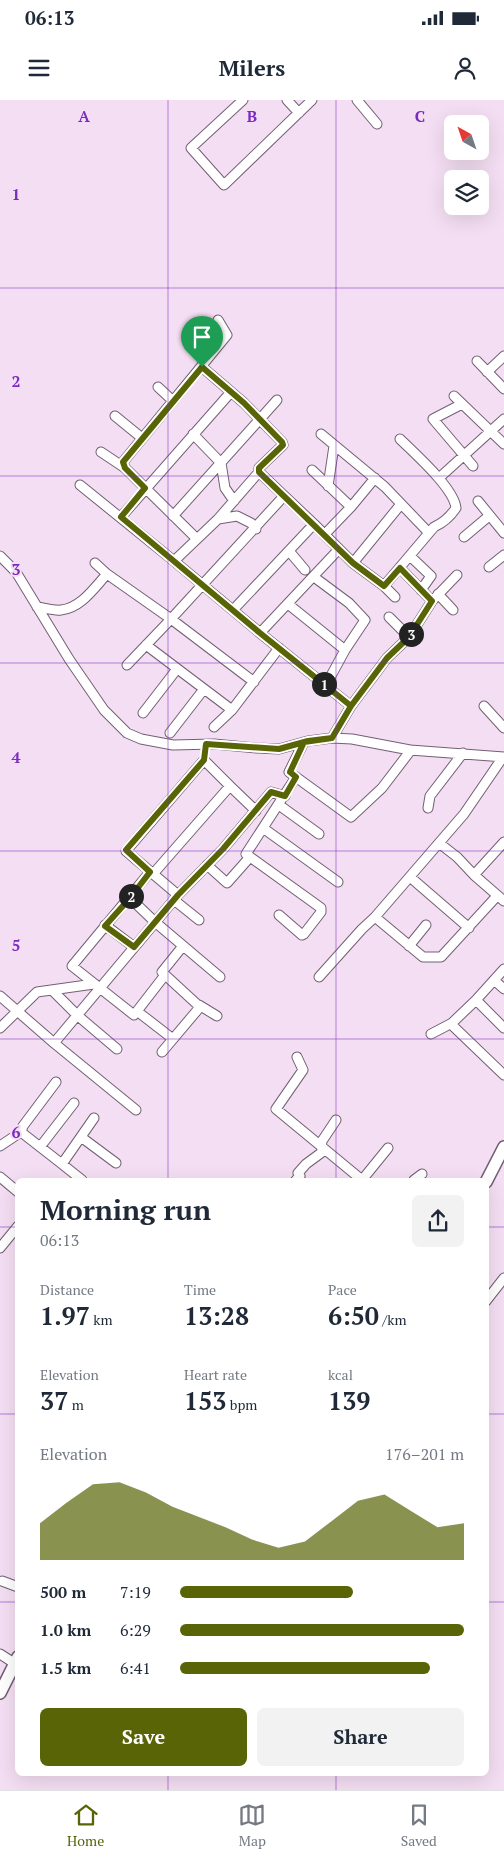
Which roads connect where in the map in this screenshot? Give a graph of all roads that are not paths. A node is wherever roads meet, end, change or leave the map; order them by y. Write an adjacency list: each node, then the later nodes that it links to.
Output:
1 (243, 100): 5 (street)
2 (287, 100): 5 (street)
3 (312, 100): 5 (street)
4 (357, 100): 6 (street)
5 (299, 113)
6 (377, 124)
7 (218, 320): 10 (street)
8 (504, 356): 11 (street)
9 (477, 361): 11 (street)
10 (202, 367): 14 (street); 17 (street)
11 (487, 372): 13 (street)
12 (158, 387): 17 (street)
13 (504, 389)
14 (231, 392): 20 (street); 23 (street)
15 (454, 396): 18 (street)
16 (277, 400): 20 (street)
17 (174, 401): 25 (street)
18 (462, 404): 22 (street); 30 (street)
19 (115, 416): 25 (street)
20 (260, 419): 31 (street); 35 (street)
21 (504, 419): 22 (street)
22 (490, 432): 27 (street); 30 (street)
23 (193, 434): 31 (street); 40 (street)
24 (321, 434): 28 (street)
25 (142, 438): 33 (street)
26 (400, 439): 37 (street)
27 (504, 444)
28 (334, 446): 36 (street); 39 (street)
29 (101, 452): 33 (street)
30 (464, 457): 32 (street); 37 (street)
31 (221, 463): 42 (street); 46 (street)
32 (473, 466)
33 (126, 468): 40 (street)
34 (312, 470): 39 (street)
35 (259, 472): 41 (street); 42 (street)
36 (375, 478): 44 (street); 45 (street)
37 (439, 478): 52 (street)
38 (80, 485): 48 (street)
39 (328, 486): 45 (street)
40 (145, 488): 46 (street); 48 (street)
41 (284, 496): 50 (street); 51 (street)
42 (234, 501): 49 (street)
43 (478, 501): 47 (street)
44 (401, 504): 52 (street); 63 (street)
45 (352, 507): 54 (street)
46 (173, 516): 56 (street)
47 (490, 516): 53 (street); 55 (street)
48 (121, 517): 62 (street)
49 (218, 519): 51 (street); 56 (street)
50 (314, 524): 54 (street); 58 (street)
51 (256, 529): 71 (street)
52 (429, 533): 61 (street)
53 (504, 533)
54 (325, 534): 57 (street)
55 (464, 537)
56 (197, 539): 62 (street)
57 (339, 549): 63 (street); 70 (street)
58 (289, 551): 67 (street); 78 (street)
59 (504, 555): 65 (street)
60 (0, 556): 77 (street)
61 (410, 556): 66 (street); 73 (street)
62 (174, 561): 71 (street)
63 (353, 563): 72 (street)
64 (95, 564): 68 (street)
65 (489, 567)
66 (400, 568): 72 (street); 73 (street)
67 (305, 570)
68 (107, 574): 77 (street); 81 (street)
69 (457, 575): 75 (street)
70 (314, 577): 76 (street); 86 (street)
71 (203, 585): 78 (street); 81 (street)
72 (384, 586): 74 (street)
73 (421, 590): 75 (street)
74 (394, 597)
75 (435, 597): 79 (street); 83 (street)
76 (288, 604): 82 (street); 86 (street)
77 (37, 607): 101 (street)
78 (233, 610): 82 (street)
79 (453, 610)
80 (389, 617): 83 (street)
81 (171, 619): 84 (street); 89 (street)
82 (260, 633): 85 (street)
83 (409, 637): 92 (street)
84 (146, 645): 87 (street); 88 (street)
85 (280, 648): 89 (street); 90 (street)
86 (345, 650): 90 (street)
87 (127, 665)
88 (177, 669): 91 (street); 95 (street)
89 (254, 682): 94 (street)
90 (326, 686): 92 (street)
91 (204, 689): 94 (street); 98 (street)
92 (351, 706): 99 (street)
93 (484, 706): 97 (street)
94 (232, 710): 96 (street)
95 (143, 713)
96 (214, 727)
97 (504, 728)
98 (170, 733)
99 (332, 738): 100 (street); 102 (street)
100 (304, 742): 101 (street); 106 (street)
101 (206, 744): 105 (street)
102 (412, 750): 103 (street); 106 (street)
103 (463, 753): 104 (street); 110 (street)
104 (503, 757): 115 (street)
105 (204, 760): 107 (street); 118 (street)
106 (296, 777): 108 (street)
107 (230, 786): 111 (street); 118 (street)
108 (285, 796): 109 (street); 111 (street)
109 (279, 805): 112 (street); 113 (street)
110 (428, 808)
111 (256, 811): 117 (street)
112 (263, 828): 116 (street); 121 (street)
113 (319, 834)
114 (504, 842): 119 (street)
115 (439, 843): 119 (street); 120 (street)
116 (250, 857): 117 (street); 125 (street)
117 (207, 865): 122 (street)
118 (152, 873): 122 (street); 123 (street)
119 (474, 875): 124 (street)
120 (410, 877): 126 (street); 131 (street)
121 (338, 882)
122 (176, 897): 127 (street); 128 (street)
123 (130, 898): 128 (street); 130 (street)
124 (501, 899): 131 (street)
125 (279, 915)
126 (375, 917): 133 (street); 138 (street)
127 (199, 920)
128 (155, 922): 132 (street); 134 (street)
129 (426, 925): 133 (street)
130 (105, 926): 134 (street); 140 (street)
131 (469, 928): 133 (street)
132 (183, 946): 136 (street); 137 (street)
133 (410, 946)
134 (134, 947): 140 (street)
135 (504, 969): 139 (street)
136 (165, 975): 140 (street); 145 (street)
137 (220, 977)
138 (319, 977)
139 (494, 980): 141 (street); 144 (street)
140 (97, 986): 142 (street); 147 (street)
141 (504, 989)
142 (52, 990): 146 (street); 147 (street)
143 (0, 996): 146 (street)
144 (476, 1000): 150 (street); 152 (street)
145 (199, 1005): 149 (street); 154 (street)
146 (16, 1010): 151 (street); 155 (street)
147 (77, 1015): 155 (street); 156 (street)
148 (142, 1016): 154 (street)
149 (217, 1016)
150 (452, 1023): 153 (street); 159 (street)
151 (0, 1028)
152 (504, 1028)
153 (431, 1034)
154 (173, 1039): 157 (street)
155 (54, 1043): 162 (street)
156 (117, 1049)
157 (162, 1052)
158 (297, 1057): 170 (street)
159 (504, 1075)
160 (56, 1082): 165 (street)
161 (74, 1103): 168 (street)
162 (136, 1110)
163 (94, 1118): 166 (street)
164 (336, 1120): 170 (street)
165 (21, 1132): 167 (street); 168 (street)
166 (81, 1137): 172 (street); 173 (street)
167 (0, 1146)
168 (40, 1147): 173 (street)
169 (504, 1147): 179 (main road)
170 (323, 1148): 175 (street); 177 (street)
171 (388, 1148): 178 (street)
172 (116, 1163)
173 (62, 1164): 176 (street)
174 (0, 1176): 180 (street)
175 (297, 1176)
176 (80, 1178)
177 (358, 1178)
178 (360, 1178)
179 (488, 1178)
180 (15, 1189)
181 (15, 1230): 182 (street)
182 (0, 1248)
183 (504, 1278): 184 (street)
184 (489, 1297)
185 (2, 1581): 186 (street)
186 (15, 1586)
187 (0, 1654): 188 (street)
188 (15, 1660)
189 (15, 1662): 190 (main road)
190 (0, 1693)

